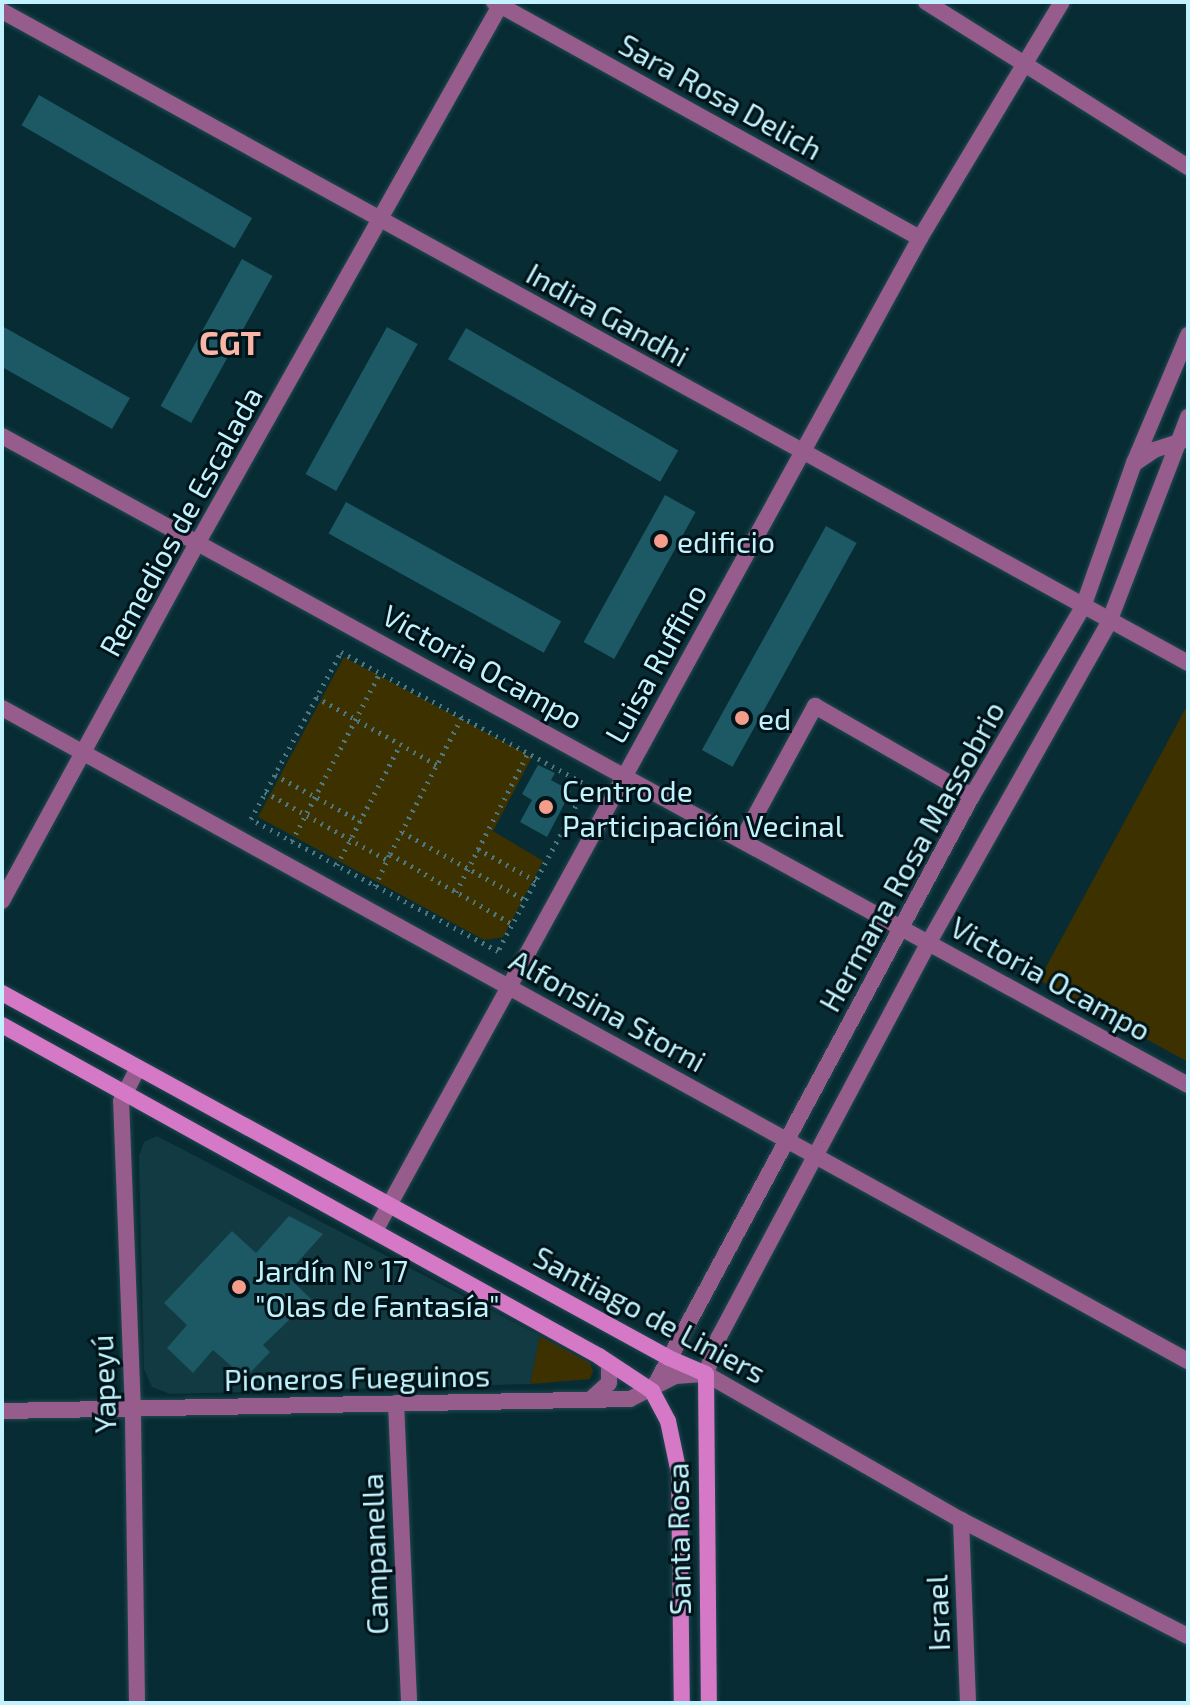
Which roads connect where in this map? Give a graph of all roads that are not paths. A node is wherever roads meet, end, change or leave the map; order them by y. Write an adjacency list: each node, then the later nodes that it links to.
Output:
1 (926, 2): 5 (street)
2 (1062, 2): 5 (street, Luisa Ruffino)
3 (498, 3): 7 (street, Remedios de Escalada); 8 (street, Sara Rosa Delich)
4 (2, 11): 7 (street, Indira Gandhi)
5 (1024, 64): 6 (street); 8 (street, Luisa Ruffino)
6 (1188, 167)
7 (379, 220): 13 (street, Indira Gandhi); 15 (street, Remedios de Escalada)
8 (920, 238): 13 (street, Luisa Ruffino)
9 (1188, 335): 14 (street, Hermana Rosa Massobrio)
10 (1188, 417): 12 (street, Hermana Rosa Massobrio)
11 (2, 436): 15 (street, Victoria Ocampo)
12 (1183, 441): 14 (street); 17 (street, Hermana Rosa Massobrio)
13 (805, 454): 16 (street, Indira Gandhi); 21 (street, Luisa Ruffino)
14 (1134, 463): 16 (street, Hermana Rosa Massobrio)
15 (198, 542): 20 (street, Remedios de Escalada); 21 (street, Victoria Ocampo)
16 (1083, 607): 17 (street, Indira Gandhi); 22 (street, Hermana Rosa Massobrio)
17 (1109, 622): 18 (street, Indira Gandhi); 26 (street, Hermana Rosa Massobrio)
18 (1188, 663)
19 (2, 708): 20 (street, Alfonsina Storni)
20 (86, 752): 24 (street, Remedios de Escalada); 27 (street, Alfonsina Storni)
21 (624, 776): 23 (street, Victoria Ocampo); 27 (street, Luisa Ruffino)
22 (972, 796): 23 (street); 25 (street, Hermana Rosa Massobrio)
23 (742, 840): 25 (street, Victoria Ocampo)
24 (2, 901)
25 (903, 928): 26 (street, Victoria Ocampo); 33 (street, Hermana Rosa Massobrio)
26 (929, 942): 31 (street, Victoria Ocampo); 34 (street, Hermana Rosa Massobrio)
27 (507, 987): 33 (street, Alfonsina Storni); 35 (street, Luisa Ruffino)
28 (2, 993): 30 (street, Santiago de Liniers)
29 (2, 1025): 32 (street, Santiago de Liniers)
30 (138, 1068): 32 (street, Yapeyú); 35 (street, Santiago de Liniers)
31 (1188, 1085)
32 (124, 1093): 36 (street, Santiago de Liniers); 45 (street, Yapeyú)
33 (785, 1139): 34 (street, Alfonsina Storni); 38 (street, Hermana Rosa Massobrio)
34 (818, 1156): 39 (street, Alfonsina Storni); 40 (street, Hermana Rosa Massobrio)
35 (392, 1205): 36 (street, Luisa Ruffino); 38 (street, Santiago de Liniers)
36 (375, 1231): 37 (street, Santiago de Liniers)
37 (599, 1356): 41 (street, Santiago de Liniers); 42 (street, Santiago de Liniers)
38 (669, 1358): 40 (street, Santiago de Liniers); 41 (street, Hermana Rosa Massobrio)
39 (1188, 1361)
40 (706, 1374): 41 (street, Pioneros Fueguinos); 46 (street, Santiago de Liniers); 51 (street, Santa Rosa)
41 (652, 1391): 42 (street, Pioneros Fueguinos); 50 (street, Santa Rosa)
42 (590, 1400): 43 (street, Pioneros Fueguinos)
43 (396, 1403): 45 (street, Pioneros Fueguinos); 49 (street, Campanella)
44 (2, 1411): 45 (street, Pioneros Fueguinos)
45 (133, 1411): 48 (street, Yapeyú)
46 (961, 1520): 47 (street, Santiago de Liniers); 52 (street, Israel)
47 (1188, 1636)
48 (137, 1703)
49 (409, 1703)
50 (682, 1703)
51 (709, 1703)
52 (968, 1703)

